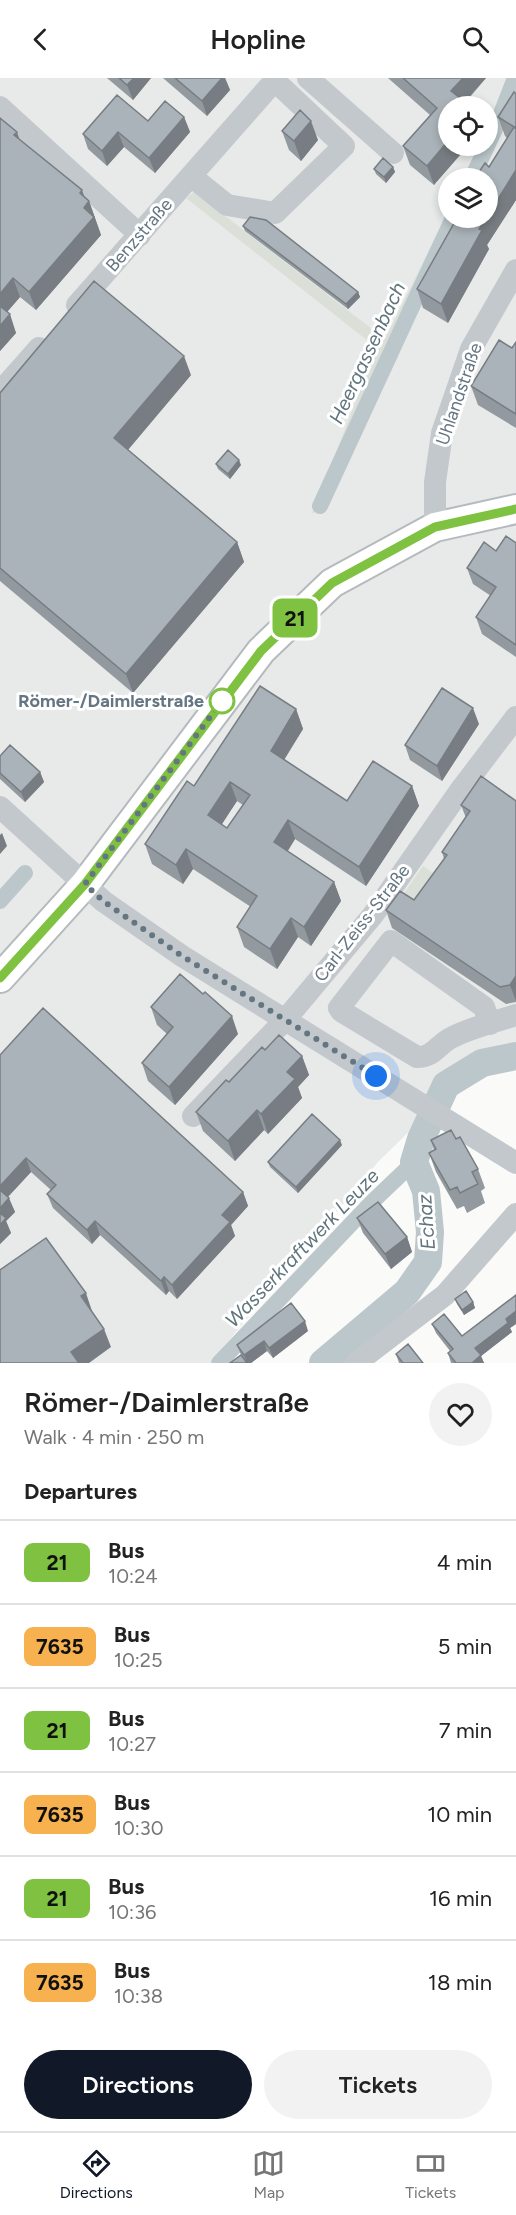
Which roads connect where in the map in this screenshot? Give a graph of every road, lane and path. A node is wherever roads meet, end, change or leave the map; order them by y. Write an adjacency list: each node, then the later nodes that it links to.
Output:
1 (308, 78): 4 (street)
2 (276, 79): 5 (street, Benzstraße); 5 (street)
3 (0, 107): 6 (street)
4 (393, 153)
5 (191, 176): 6 (street, Benzstraße)
6 (140, 235): 8 (street, Benzstraße)
7 (516, 270): 10 (street, Uhlandstraße)
8 (0, 392)
9 (516, 509): 10 (main road)
10 (435, 527): 13 (main road)
11 (516, 717): 14 (street, Carl-Zeiss-Straße)
12 (0, 807): 13 (street)
13 (85, 884): 16 (main road); 18 (street)
14 (361, 930): 15 (street); 18 (street, Carl-Zeiss-Straße)
15 (386, 947): 19 (street); 20 (street)
16 (0, 978)
17 (516, 1015): 19 (street)
18 (285, 1020): 21 (street); 22 (street, Carl-Zeiss-Straße)
19 (490, 1024): 20 (street)
20 (380, 1036): 21 (street)
21 (362, 1067): 23 (street)
22 (193, 1116)
23 (516, 1162)
24 (511, 1230): 25 (street)
25 (356, 1363)

